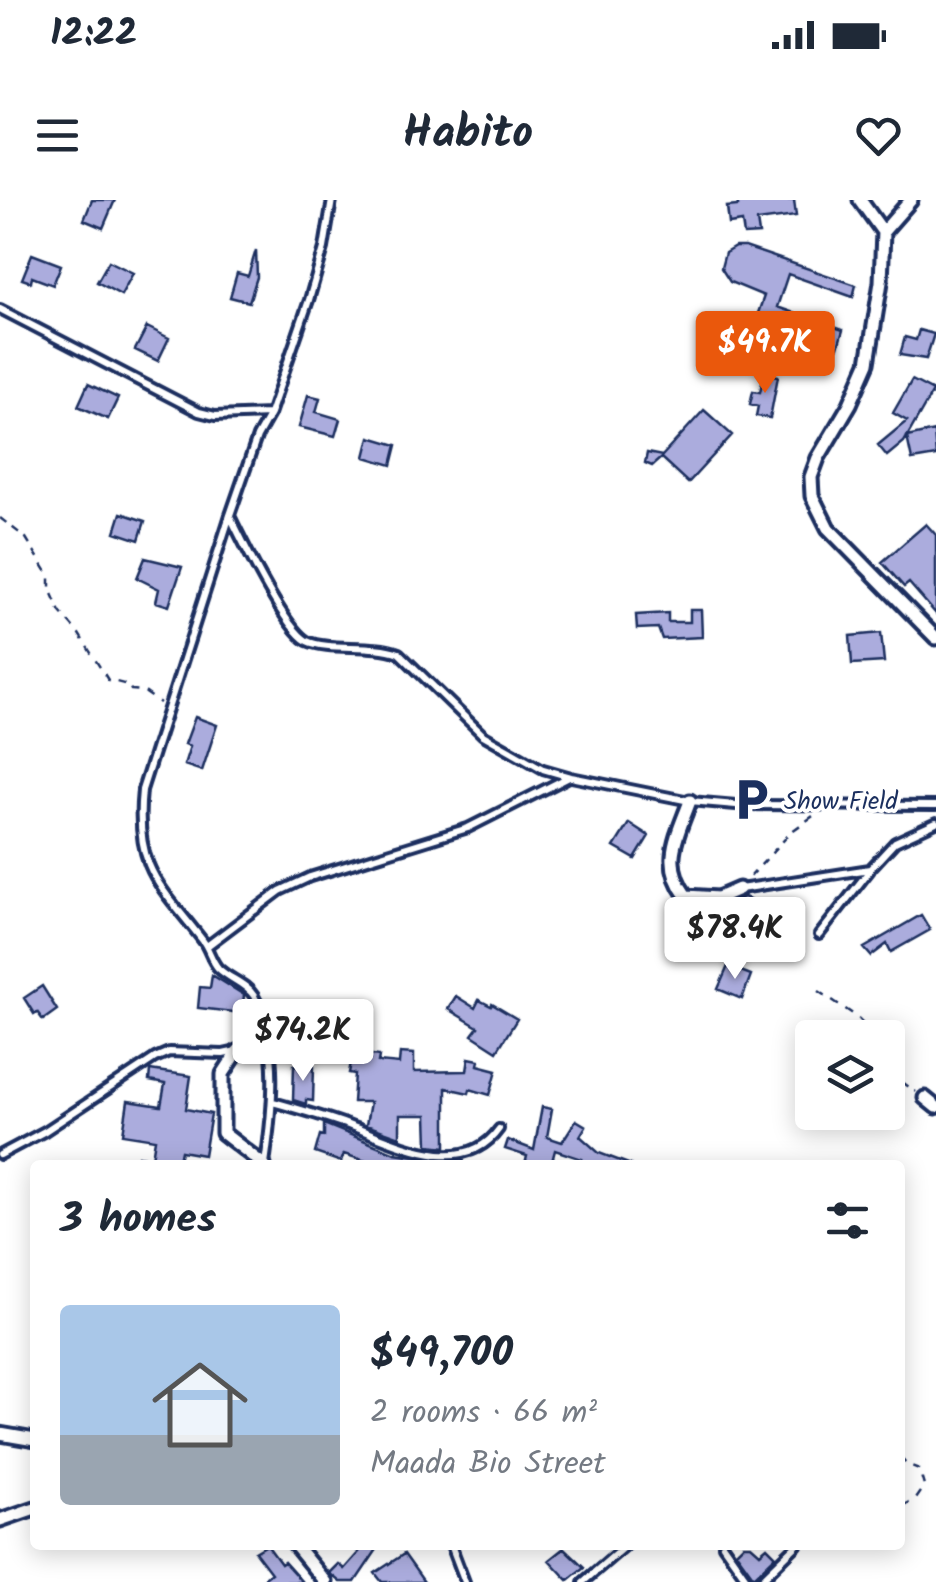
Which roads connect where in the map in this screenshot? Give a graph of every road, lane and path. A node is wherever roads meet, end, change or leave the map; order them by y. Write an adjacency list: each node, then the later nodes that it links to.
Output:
1 (332, 200): 6 (lane)
2 (860, 200): 4 (street)
3 (911, 200): 4 (street)
4 (883, 232): 9 (street)
5 (0, 309): 6 (lane)
6 (270, 414): 7 (lane)
7 (230, 515): 11 (lane); 20 (lane)
8 (0, 518): 10 (path)
9 (936, 638)
10 (166, 705)
11 (570, 776): 12 (lane); 20 (lane)
12 (690, 801): 14 (lane); 17 (street)
13 (936, 806): 14 (lane)
14 (825, 807): 17 (path)
15 (936, 823): 16 (lane)
16 (870, 870): 17 (lane); 19 (lane)
17 (739, 889): 18 (path)
18 (732, 916)
19 (819, 934)
20 (207, 946): 23 (lane)
21 (819, 991): 22 (path)
22 (861, 1020)
23 (269, 1044): 24 (lane); 27 (lane)
24 (238, 1051): 30 (lane); 31 (street)
25 (905, 1083): 26 (path)
26 (925, 1098): 28 (street)
27 (272, 1102): 29 (lane); 32 (lane)
28 (936, 1107)
29 (499, 1129)
30 (0, 1154)
31 (259, 1160)
32 (266, 1160)
33 (0, 1434): 34 (street)
34 (30, 1439)
35 (905, 1463): 36 (path)
36 (905, 1504)
37 (30, 1510): 38 (street)
38 (1, 1523)
39 (300, 1550): 44 (street)
40 (452, 1550): 45 (lane)
41 (620, 1550): 46 (lane)
42 (727, 1550): 47 (lane)
43 (792, 1550): 48 (lane)
44 (325, 1582)
45 (465, 1582)
46 (584, 1582)
47 (749, 1582)
48 (759, 1582)

